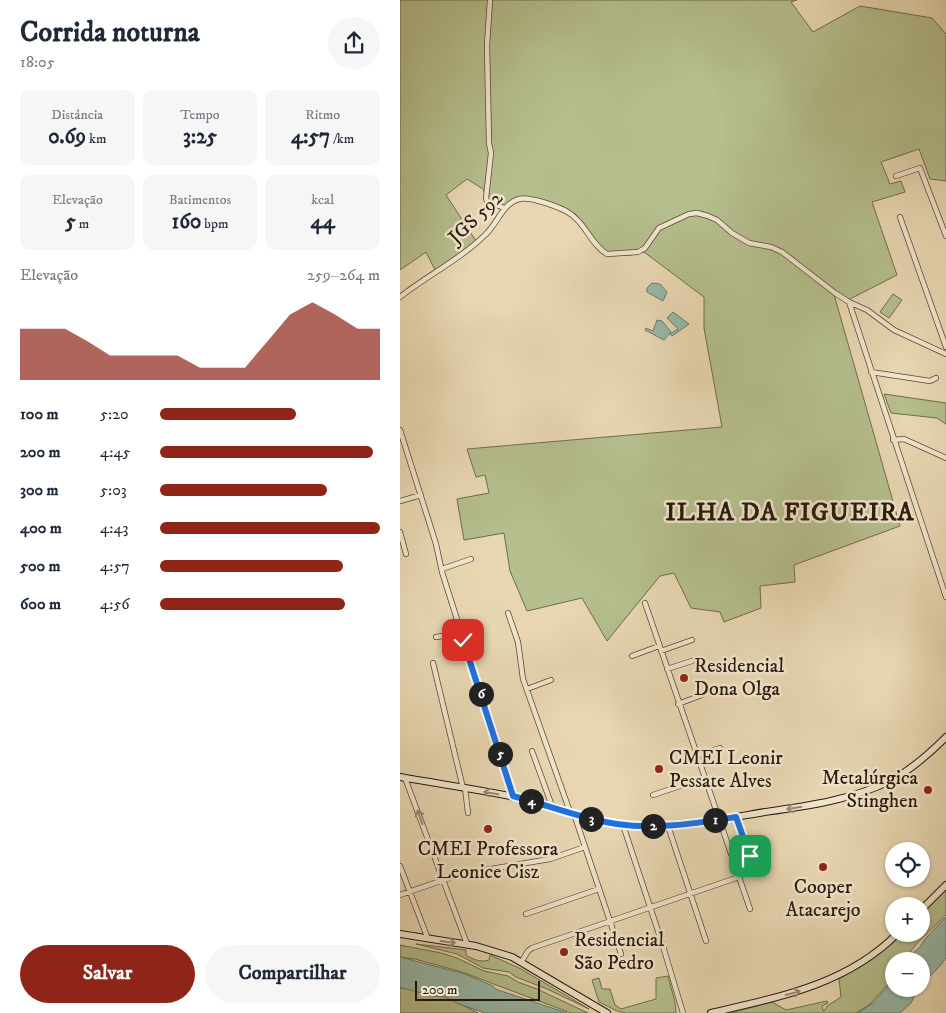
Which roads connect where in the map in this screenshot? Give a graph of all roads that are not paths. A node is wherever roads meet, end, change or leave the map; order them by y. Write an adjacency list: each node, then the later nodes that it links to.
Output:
1 (490, 0): 3 (street)
2 (896, 176): 5 (street)
3 (504, 208): 6 (street, JGS 592); 7 (street, JGS 592)
4 (900, 216): 8 (street)
5 (946, 236)
6 (400, 297)
7 (849, 302): 9 (street); 10 (street)
8 (946, 347)
9 (946, 354)
10 (871, 372): 11 (street); 13 (street)
11 (936, 378)
12 (400, 430): 15 (street)
13 (893, 440): 14 (street); 21 (street)
14 (945, 459)
15 (421, 495): 16 (street); 20 (street)
16 (400, 501)
17 (400, 532): 18 (street)
18 (406, 554)
19 (471, 559): 20 (street)
20 (442, 570): 24 (street)
21 (946, 597)
22 (644, 602): 27 (street)
23 (508, 613): 33 (street)
24 (461, 633): 25 (street); 44 (street)
25 (436, 637)
26 (692, 640): 27 (street)
27 (660, 649): 28 (street); 31 (street)
28 (632, 656)
29 (692, 661): 31 (street)
30 (433, 663): 42 (street)
31 (667, 670): 35 (street)
32 (551, 680): 33 (street)
33 (527, 688): 47 (street)
34 (702, 695): 35 (street)
35 (678, 704): 39 (street)
36 (946, 737): 48 (main road, one-way to 48)
37 (720, 748): 39 (street)
38 (532, 751): 45 (street)
39 (696, 756): 41 (street)
40 (402, 777): 42 (main road); 56 (street, one-way to 40)
41 (704, 778): 43 (street); 49 (street)
42 (464, 788): 44 (main road, one-way to 42); 46 (street)
43 (653, 795)
44 (513, 796): 45 (main road)
45 (552, 806): 47 (main road)
46 (468, 813)
47 (572, 813): 50 (main road); 52 (street)
48 (736, 817): 49 (main road); 53 (street)
49 (719, 820): 51 (main road); 55 (street)
50 (624, 825): 51 (main road); 63 (street)
51 (668, 826): 60 (street)
52 (585, 847): 56 (street); 58 (street)
53 (750, 856)
54 (400, 866): 59 (street)
55 (739, 877): 60 (street); 64 (street)
56 (443, 880): 59 (street); 71 (street)
57 (946, 885): 62 (main road)
58 (599, 889): 65 (street); 66 (street)
59 (409, 892): 61 (street); 68 (street)
60 (690, 893): 63 (street); 69 (street)
61 (400, 895)
62 (930, 901)
63 (650, 907): 66 (street); 75 (street)
64 (750, 909)
65 (526, 914)
66 (610, 922): 72 (street); 73 (street)
67 (400, 934): 68 (main road)
68 (428, 939): 71 (main road, one-way to 71)
69 (706, 940)
70 (887, 942): 76 (main road, one-way to 70)
71 (468, 944): 73 (main road)
72 (620, 954)
73 (522, 962): 74 (main road)
74 (607, 1013)
75 (682, 1013)
76 (711, 1013)

